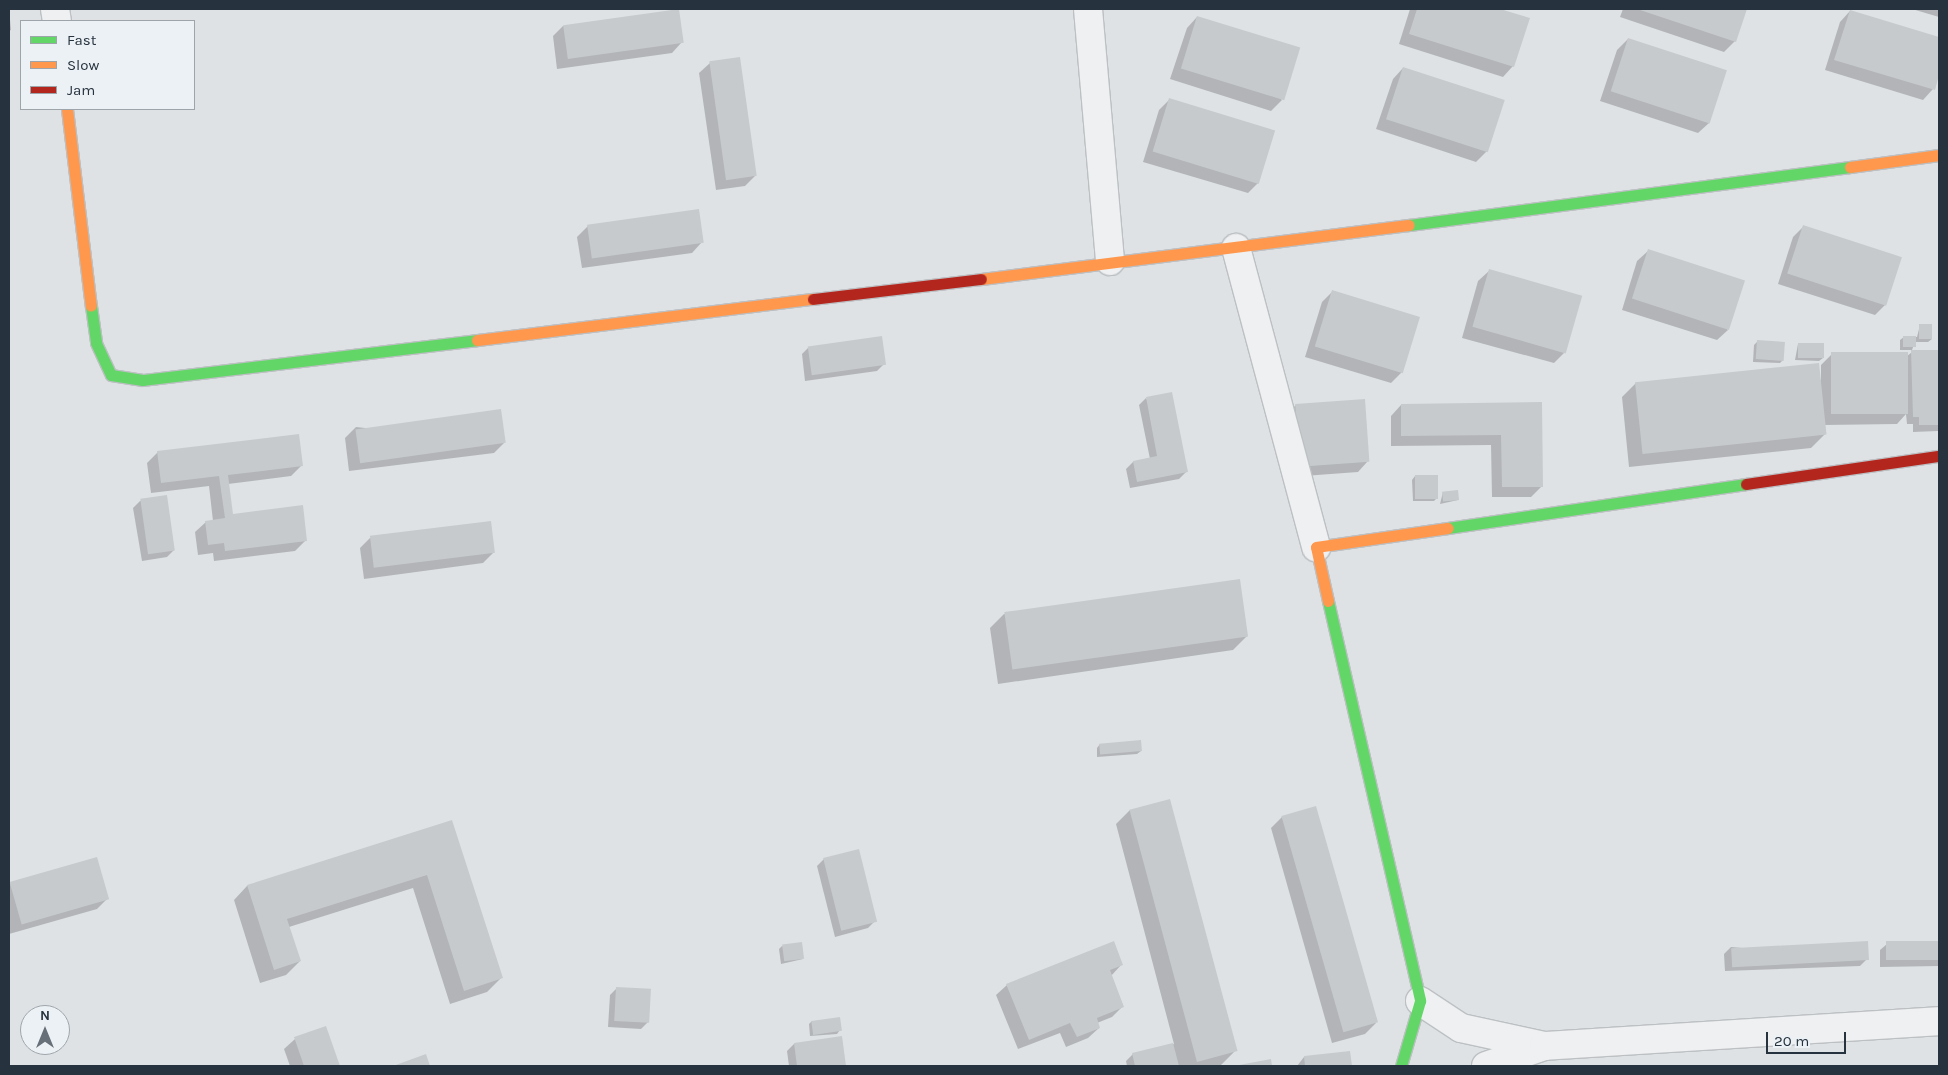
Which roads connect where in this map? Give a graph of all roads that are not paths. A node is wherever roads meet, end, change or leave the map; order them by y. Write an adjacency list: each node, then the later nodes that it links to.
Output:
1 (1088, 9): 5 (street)
2 (67, 110): 5 (street)
3 (1939, 155): 4 (street)
4 (1236, 248): 5 (street); 7 (street)
5 (1110, 261)
6 (1939, 456): 7 (street)
7 (1316, 547): 8 (street)
8 (1420, 1001): 10 (street); 11 (street)
9 (1939, 1020): 10 (street)
10 (1544, 1046): 12 (street)
11 (1401, 1066)
12 (1486, 1066)

